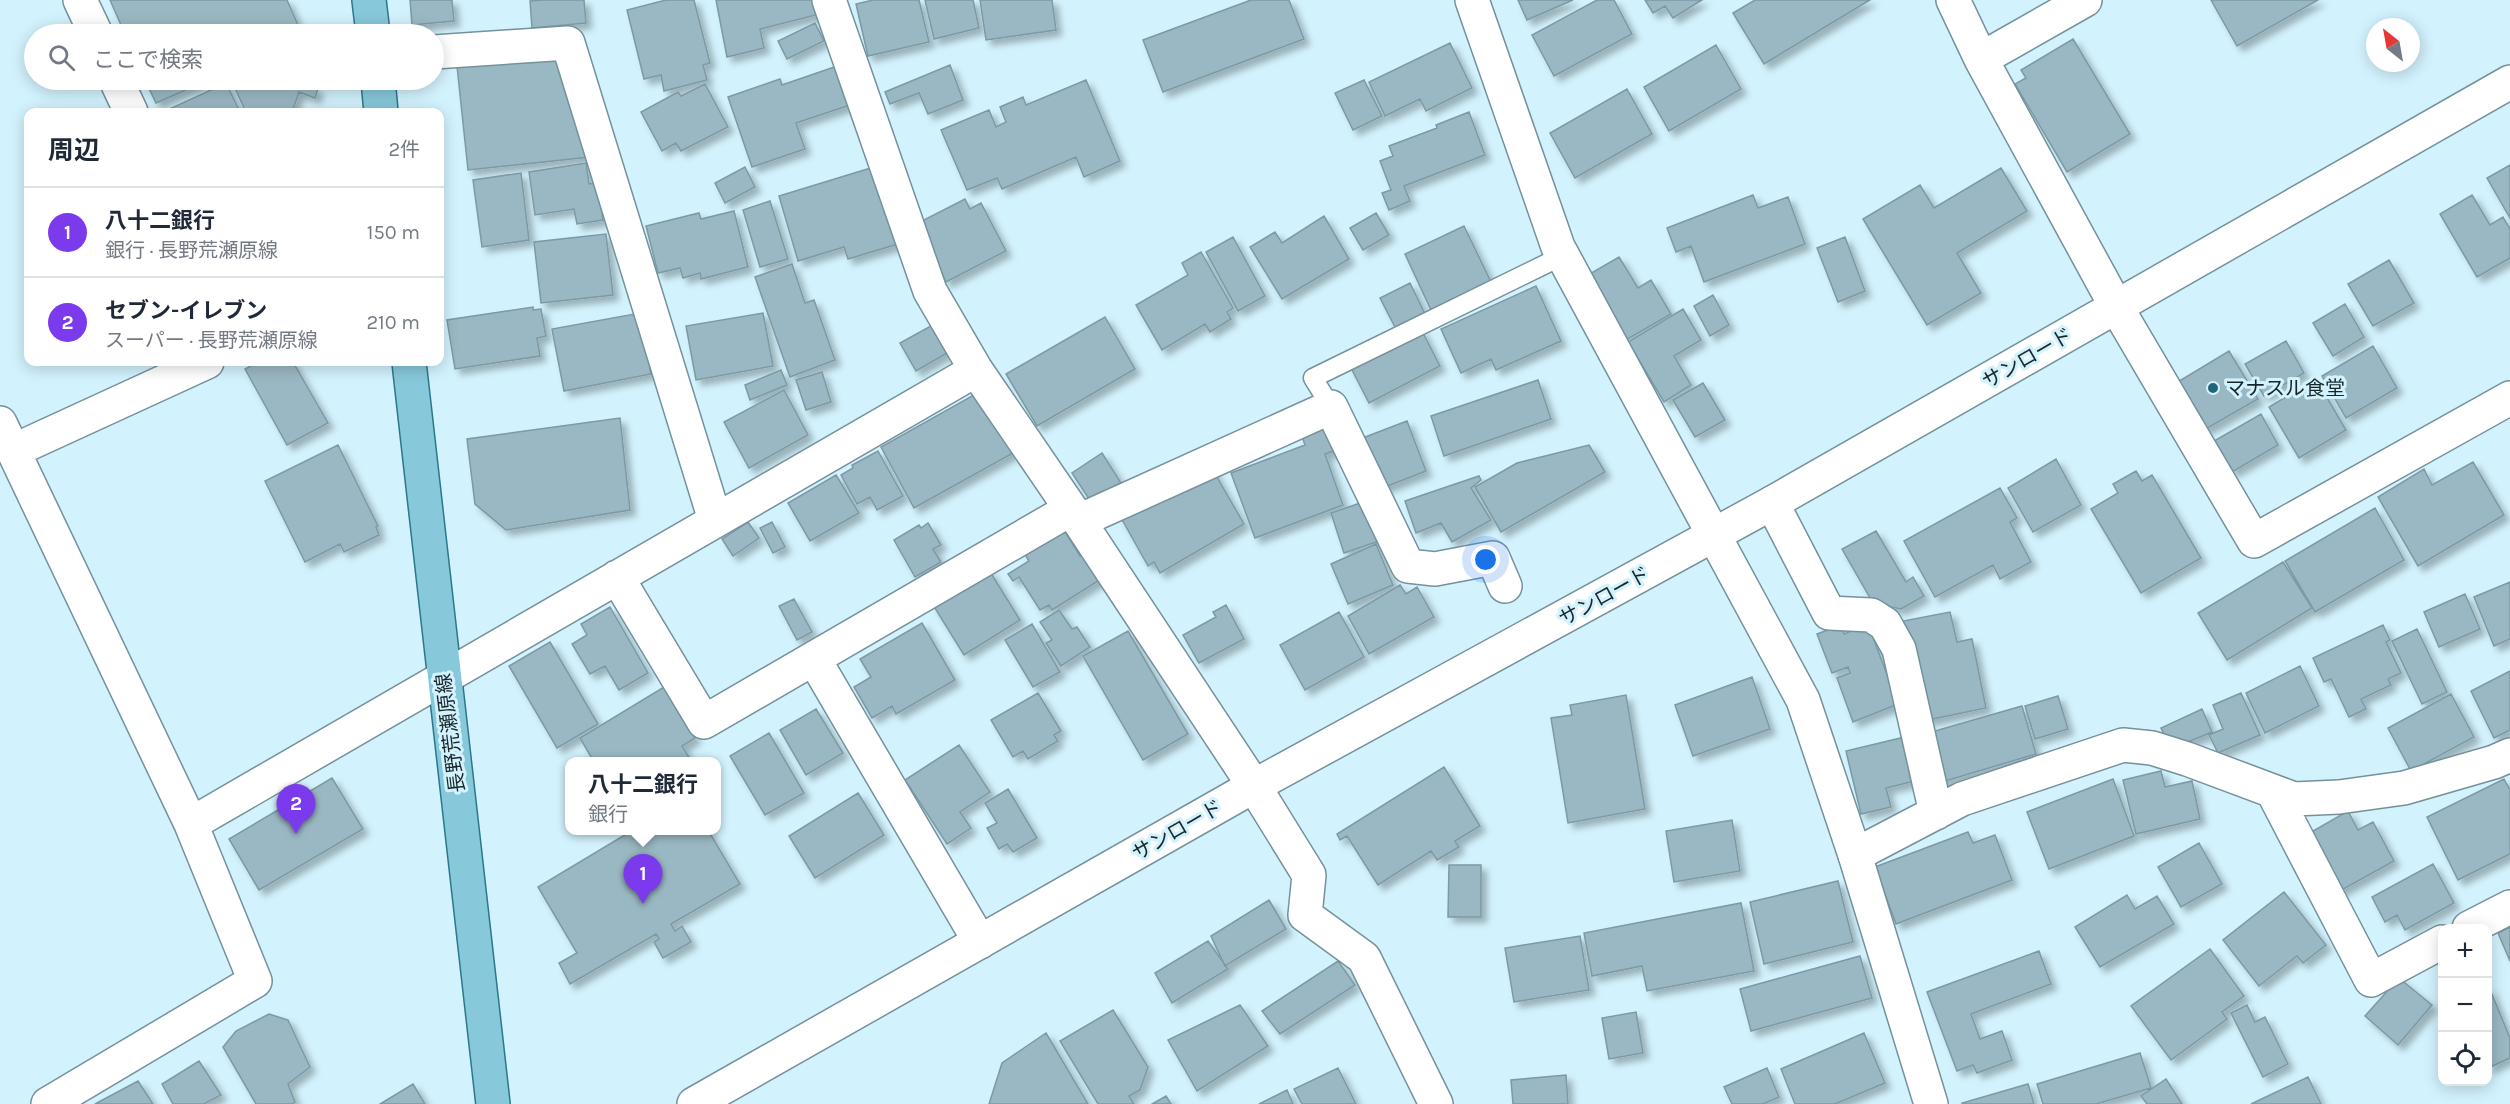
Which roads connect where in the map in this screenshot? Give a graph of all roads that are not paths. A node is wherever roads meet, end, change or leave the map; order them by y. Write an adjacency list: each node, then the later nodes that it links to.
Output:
1 (80, 0): 7 (street)
2 (369, 0): 8 (main road)
3 (829, 0): 20 (street)
4 (1472, 0): 16 (street)
5 (1953, 0): 10 (street)
6 (2085, 0): 10 (street)
7 (91, 24)
8 (372, 24)
9 (444, 51): 26 (street)
10 (1981, 59): 17 (street)
11 (2510, 82): 17 (street, サンロード)
12 (121, 90): 14 (street)
13 (379, 90): 15 (main road)
14 (129, 108)
15 (381, 108)
16 (1562, 256): 21 (lane); 27 (street)
17 (2117, 308): 22 (street); 24 (street, サンロード)
18 (196, 366): 23 (street)
19 (409, 366): 31 (main road, 長野荒瀬原線)
20 (976, 370): 25 (street); 26 (street)
21 (1331, 407): 25 (street); 29 (street)
22 (2506, 411)
23 (7, 437): 36 (street)
24 (1772, 503): 27 (street, サンロード); 35 (street)
25 (1075, 515): 30 (street); 33 (street)
26 (715, 520): 28 (street)
27 (1714, 536): 33 (street, サンロード); 37 (street)
28 (616, 577): 30 (street); 31 (street)
29 (1505, 586)
30 (814, 658): 40 (street)
31 (443, 676): 36 (street); 44 (main road, 長野荒瀬原線)
32 (2510, 754): 34 (street)
33 (1254, 786): 40 (street, サンロード); 42 (street)
34 (2272, 792): 35 (street); 41 (street)
35 (1936, 813): 37 (street)
36 (191, 824): 43 (street)
37 (1855, 855): 46 (street)
38 (2510, 907): 39 (street)
39 (2477, 924)
40 (980, 942): 45 (street, サンロード)
41 (2438, 944)
42 (1434, 1103)
43 (48, 1104)
44 (493, 1104)
45 (694, 1104)
46 (1931, 1104)

